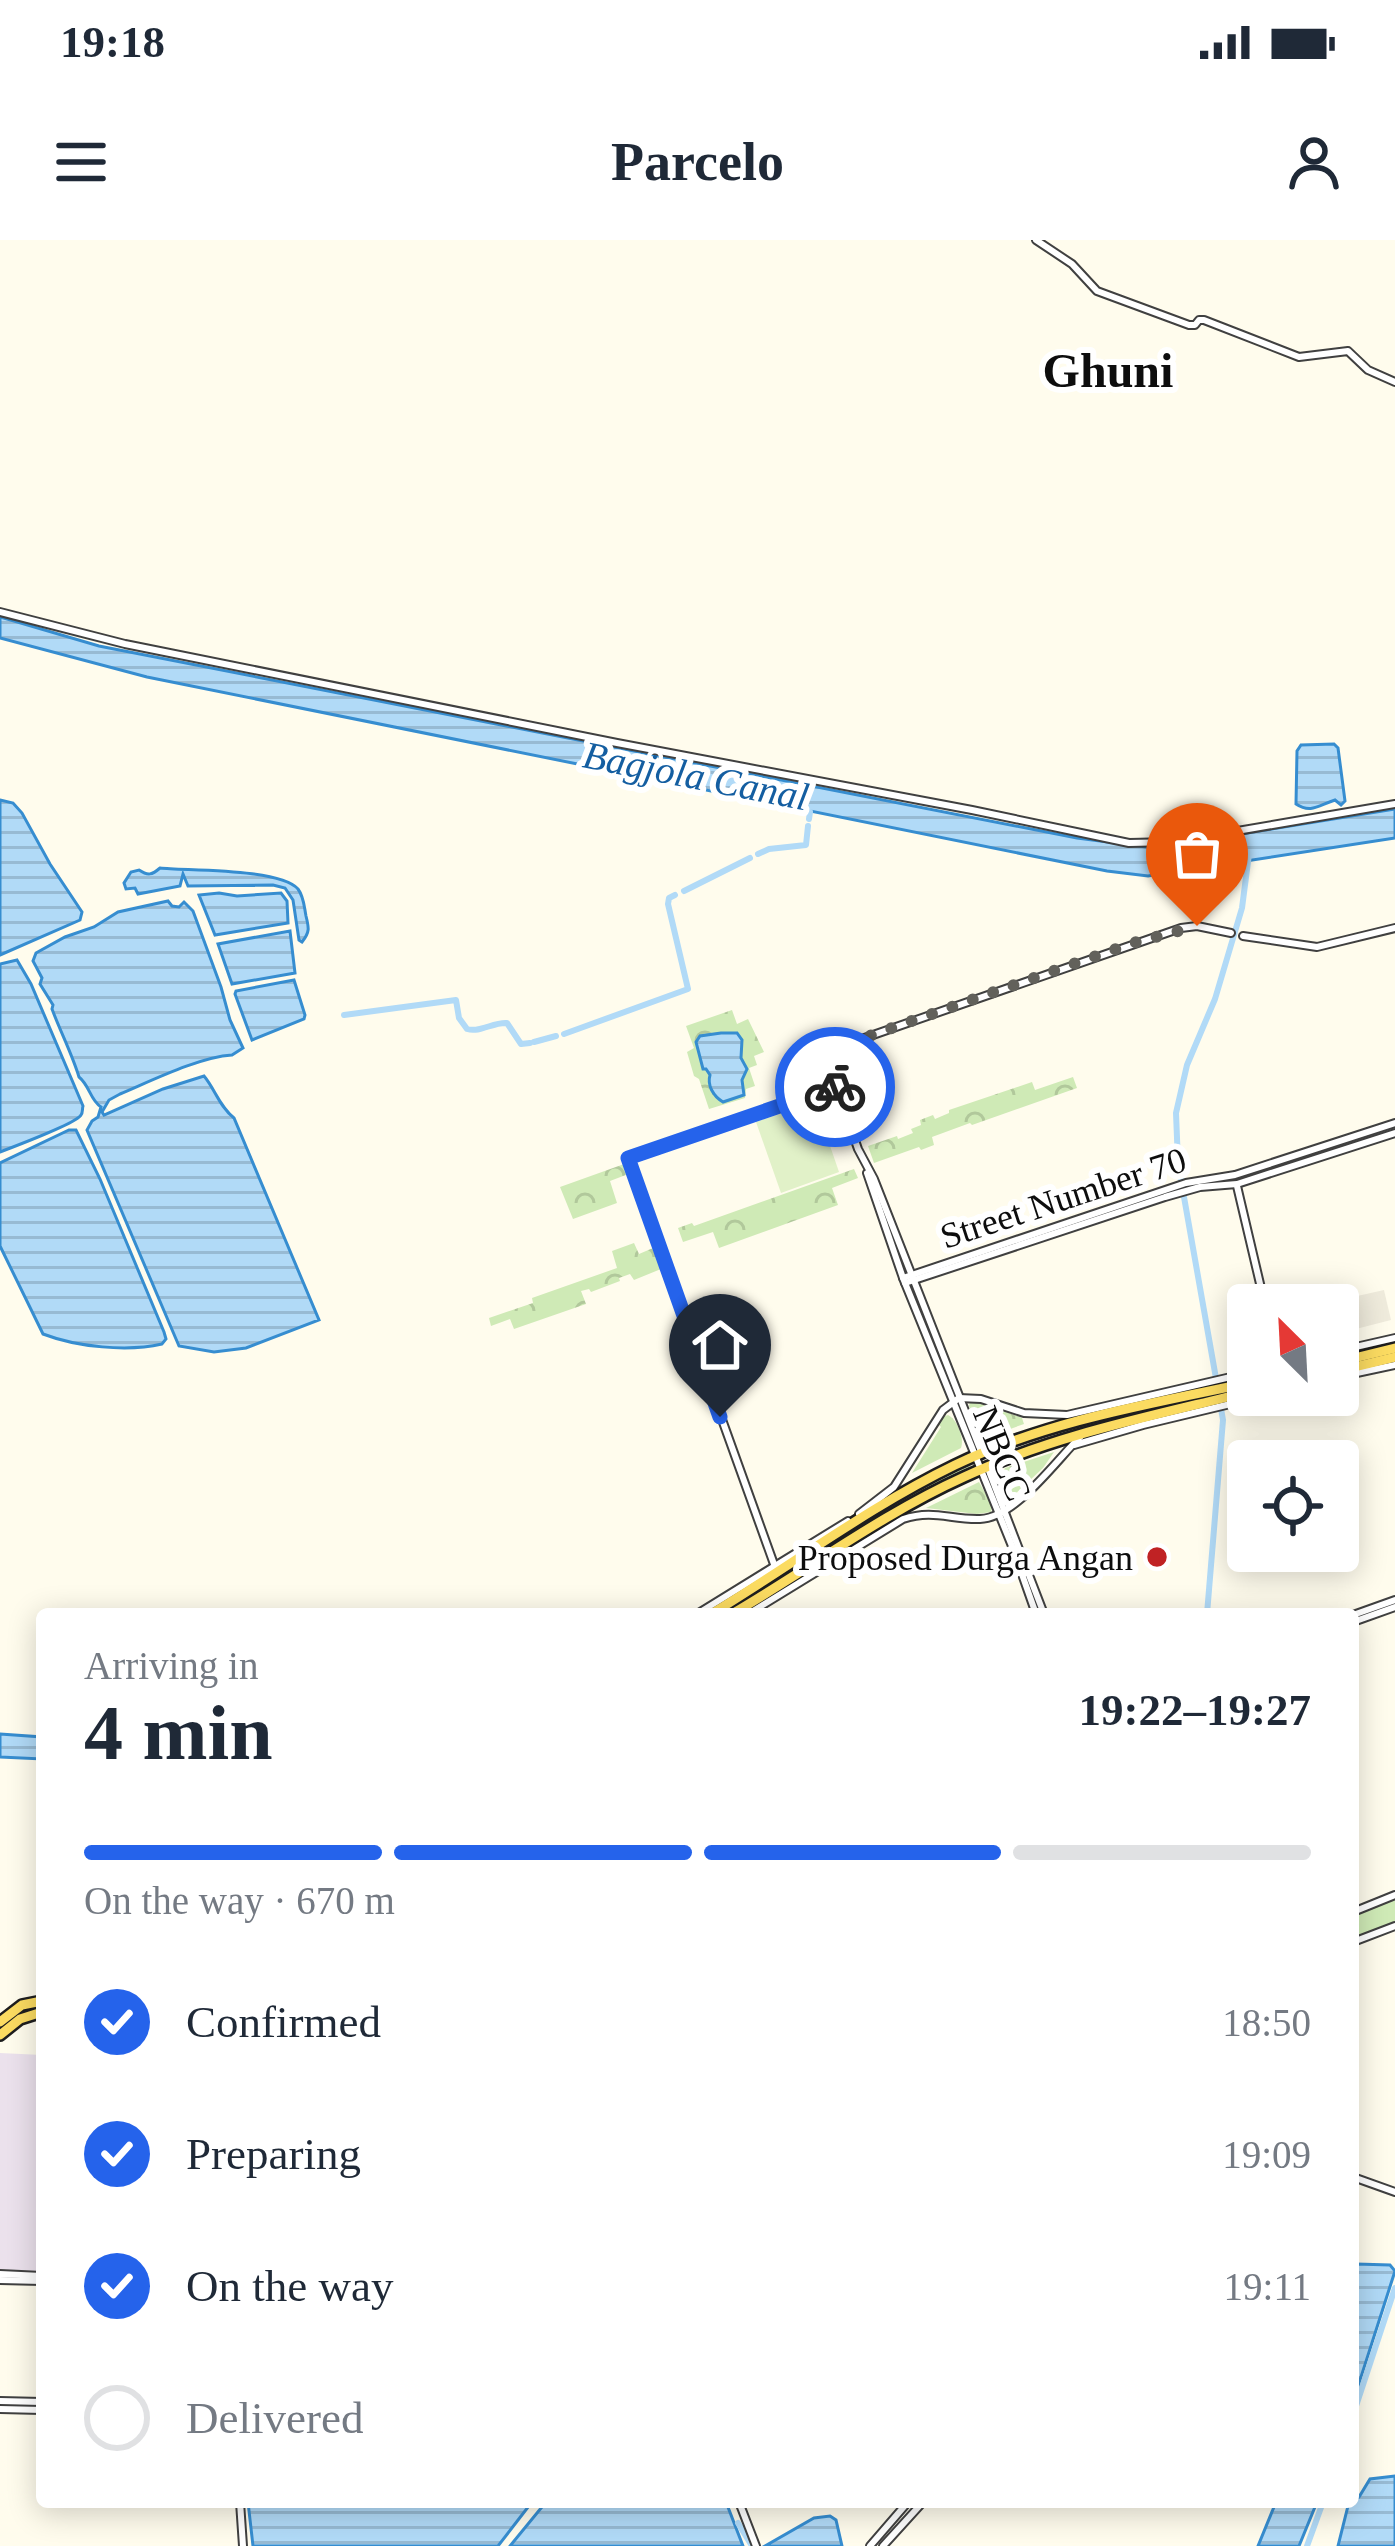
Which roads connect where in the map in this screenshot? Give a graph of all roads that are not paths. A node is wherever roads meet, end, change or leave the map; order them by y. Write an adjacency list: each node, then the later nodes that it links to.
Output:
1 (1036, 240): 2 (street)
2 (1395, 382)
3 (0, 612): 4 (street)
4 (1395, 804)
5 (1395, 928): 7 (street)
6 (1231, 933): 8 (street)
7 (1244, 936)
8 (836, 1087): 12 (street); 27 (street)
9 (1395, 1123): 11 (street)
10 (1395, 1133): 11 (street)
11 (1236, 1180): 12 (street, Street Number 70); 13 (street)
12 (907, 1279): 20 (street, NBCC); 20 (street, Street Number 70)
13 (1260, 1284)
14 (1395, 1338): 15 (street)
15 (1359, 1346)
16 (1393, 1355): 17 (main road)
17 (1359, 1364)
18 (1225, 1392): 19 (main road); 19 (street)
19 (1207, 1396): 21 (main road); 22 (main road); 23 (street)
20 (956, 1400): 21 (street); 24 (street, NBCC); 27 (street)
21 (1099, 1413): 24 (main road)
22 (1085, 1432): 23 (street); 25 (main road)
23 (1070, 1447): 26 (street)
24 (978, 1455): 25 (street, NBCC); 30 (main road)
25 (983, 1468): 26 (street, NBCC); 31 (main road)
26 (1003, 1512): 32 (street); 33 (street, NBCC)
27 (775, 1567): 29 (street)
28 (1395, 1603): 34 (street)
29 (707, 1608)
30 (721, 1608)
31 (742, 1608)
32 (758, 1608)
33 (1038, 1608)
34 (1359, 1616)
35 (1395, 1895): 36 (street)
36 (1359, 1910)
37 (1395, 1926): 38 (street)
38 (1359, 1940)
39 (36, 2002): 41 (main road)
40 (36, 2014): 42 (main road)
41 (0, 2022)
42 (0, 2035)
43 (1359, 2179): 44 (street)
44 (1395, 2192)
45 (0, 2277): 46 (street)
46 (36, 2278)
47 (0, 2405): 48 (street)
48 (36, 2406)
49 (240, 2508): 53 (street)
50 (741, 2508): 54 (street)
51 (903, 2508): 55 (street)
52 (917, 2508): 56 (street)
53 (243, 2546)
54 (756, 2546)
55 (870, 2546)
56 (884, 2546)

